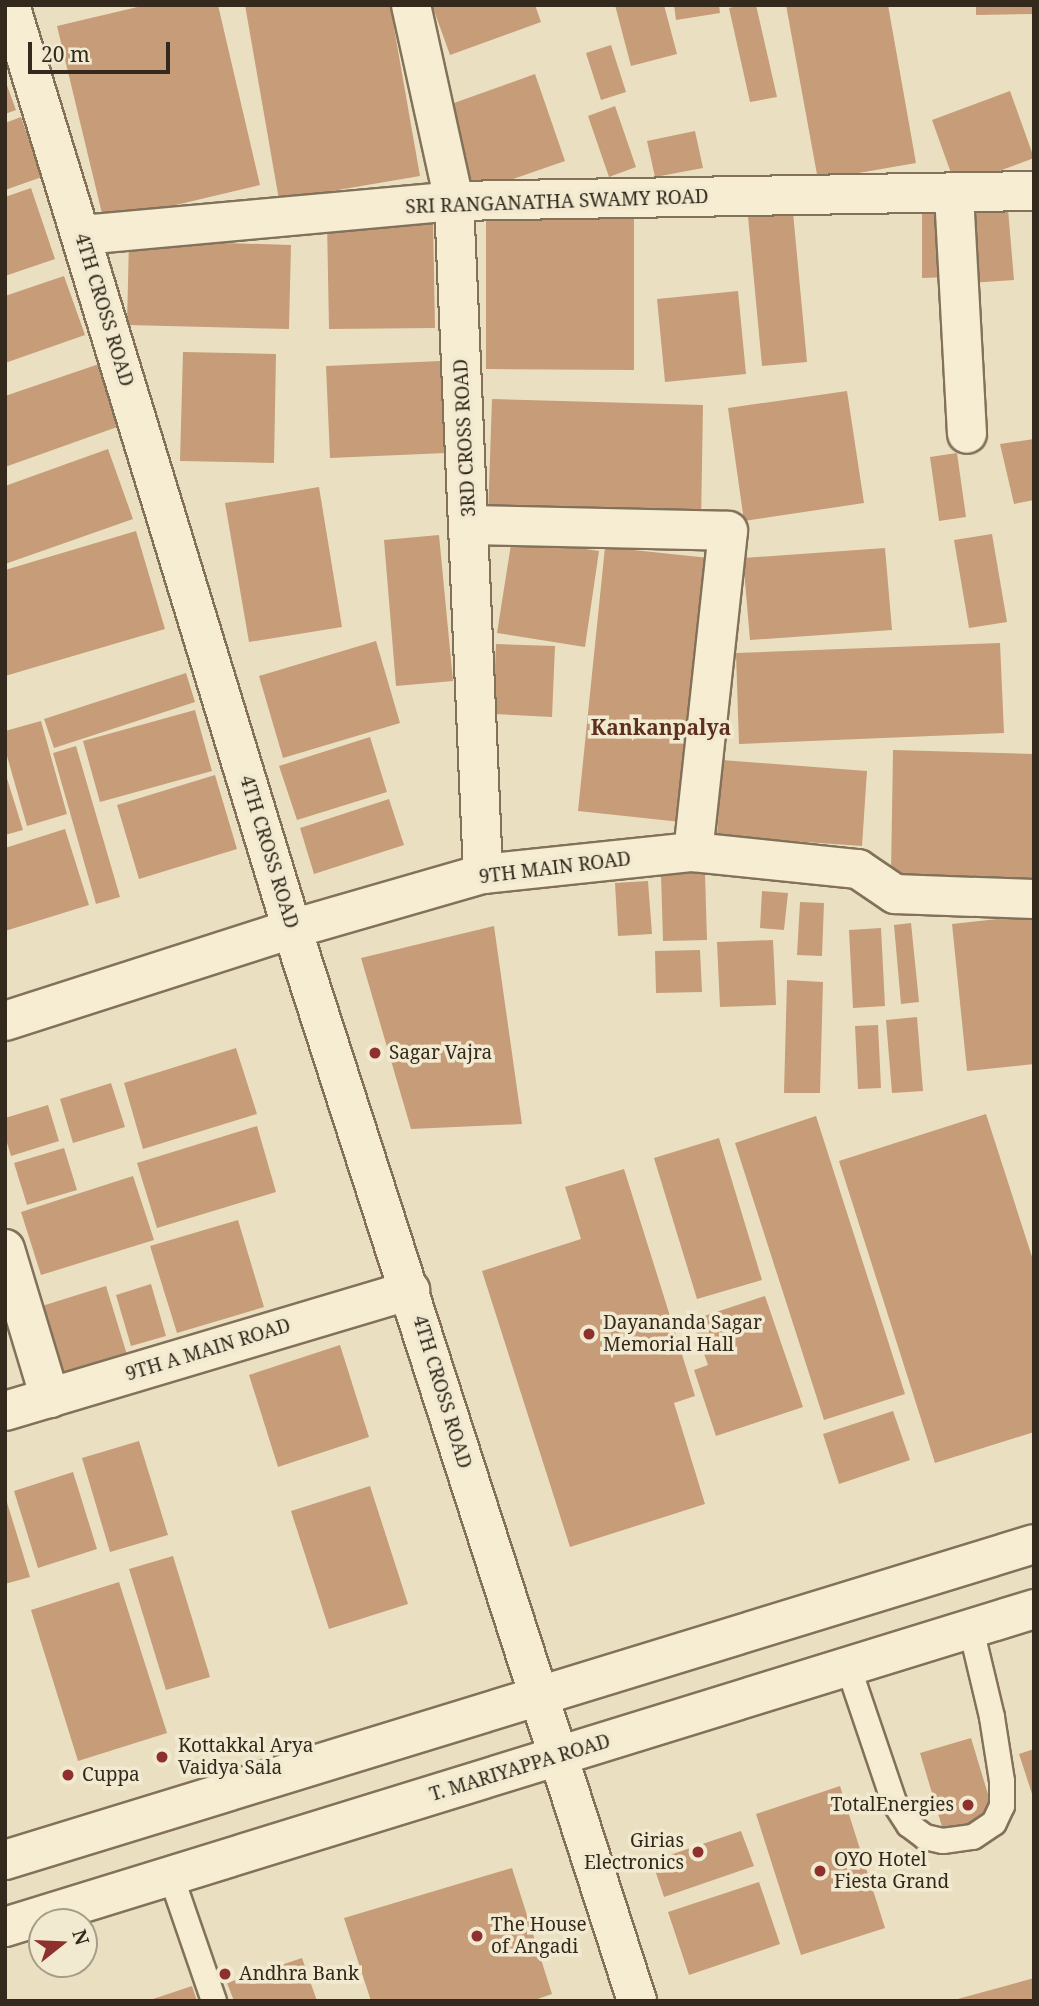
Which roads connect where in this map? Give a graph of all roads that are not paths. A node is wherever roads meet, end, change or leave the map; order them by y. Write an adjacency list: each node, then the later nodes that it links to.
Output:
1 (10, 5): 6 (street, 4TH CROSS ROAD)
2 (411, 5): 5 (street, 3RD CROSS ROAD)
3 (1034, 191): 4 (street, SRI RANGANATHA SWAMY ROAD)
4 (954, 194): 5 (street, SRI RANGANATHA SWAMY ROAD); 7 (street)
5 (454, 201): 6 (street, SRI RANGANATHA SWAMY ROAD); 8 (street, 3RD CROSS ROAD)
6 (82, 236): 12 (street, 4TH CROSS ROAD)
7 (967, 434)
8 (469, 525): 9 (street); 10 (street, 3RD CROSS ROAD)
9 (693, 852): 10 (street, 9TH MAIN ROAD); 11 (street, 9TH MAIN ROAD)
10 (483, 874): 12 (street, 9TH MAIN ROAD)
11 (1034, 899)
12 (292, 929): 13 (street, 9TH MAIN ROAD); 15 (street, 4TH CROSS ROAD)
13 (5, 1021)
14 (5, 1249): 16 (street)
15 (410, 1290): 16 (street, 9TH A MAIN ROAD); 22 (street, 4TH CROSS ROAD)
16 (50, 1398): 17 (street, 9TH A MAIN ROAD)
17 (5, 1411)
18 (1034, 1545): 22 (street)
19 (1034, 1609): 20 (street, T. MARIYAPPA ROAD)
20 (971, 1629): 21 (street, T. MARIYAPPA ROAD); 21 (lane)
21 (848, 1667): 23 (street, T. MARIYAPPA ROAD)
22 (537, 1697): 23 (street, 4TH CROSS ROAD); 24 (street)
23 (556, 1757): 25 (street, T. MARIYAPPA ROAD); 28 (street, 4TH CROSS ROAD)
24 (5, 1860)
25 (171, 1876): 26 (street, T. MARIYAPPA ROAD); 27 (lane)
26 (5, 1927)
27 (215, 2001)
28 (636, 2001)

